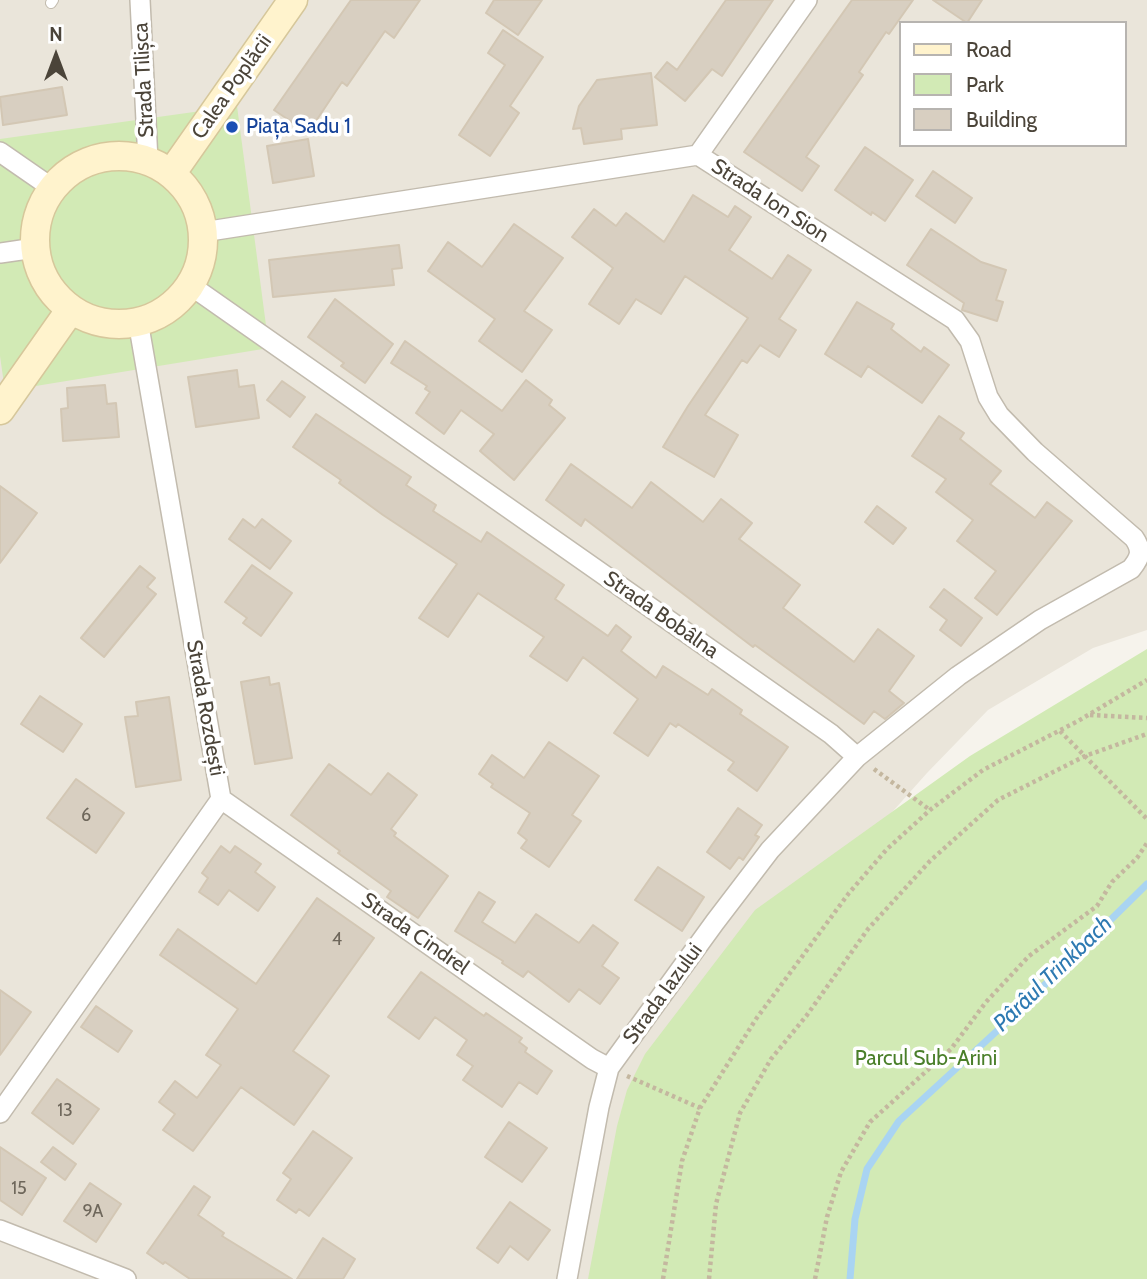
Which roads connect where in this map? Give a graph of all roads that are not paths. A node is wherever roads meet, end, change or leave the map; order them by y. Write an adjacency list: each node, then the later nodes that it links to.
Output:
1 (140, 0): 6 (street, Strada Tilișca)
2 (293, 0): 6 (main road, Calea Poplăcii)
3 (807, 0): 5 (street)
4 (0, 152): 7 (street)
5 (698, 155): 8 (street, Strada Ion Sion); 15 (street, Strada Ion Sion)
6 (160, 167): 7 (main road); 8 (main road)
7 (52, 188): 9 (main road)
8 (203, 232): 11 (main road)
9 (35, 248): 10 (street); 12 (main road)
10 (0, 253)
11 (190, 285): 13 (main road); 15 (street, Strada Bobâlna)
12 (71, 309): 13 (main road); 14 (main road)
13 (138, 321): 16 (street, Strada Rozdești)
14 (0, 410)
15 (856, 757): 17 (street, Strada Iazului)
16 (221, 799): 17 (street, Strada Cindrel); 18 (street, Strada Rozdești)
17 (609, 1068): 21 (street, Strada Iazului)
18 (0, 1113)
19 (0, 1230): 20 (street)
20 (126, 1279)
21 (567, 1279)

